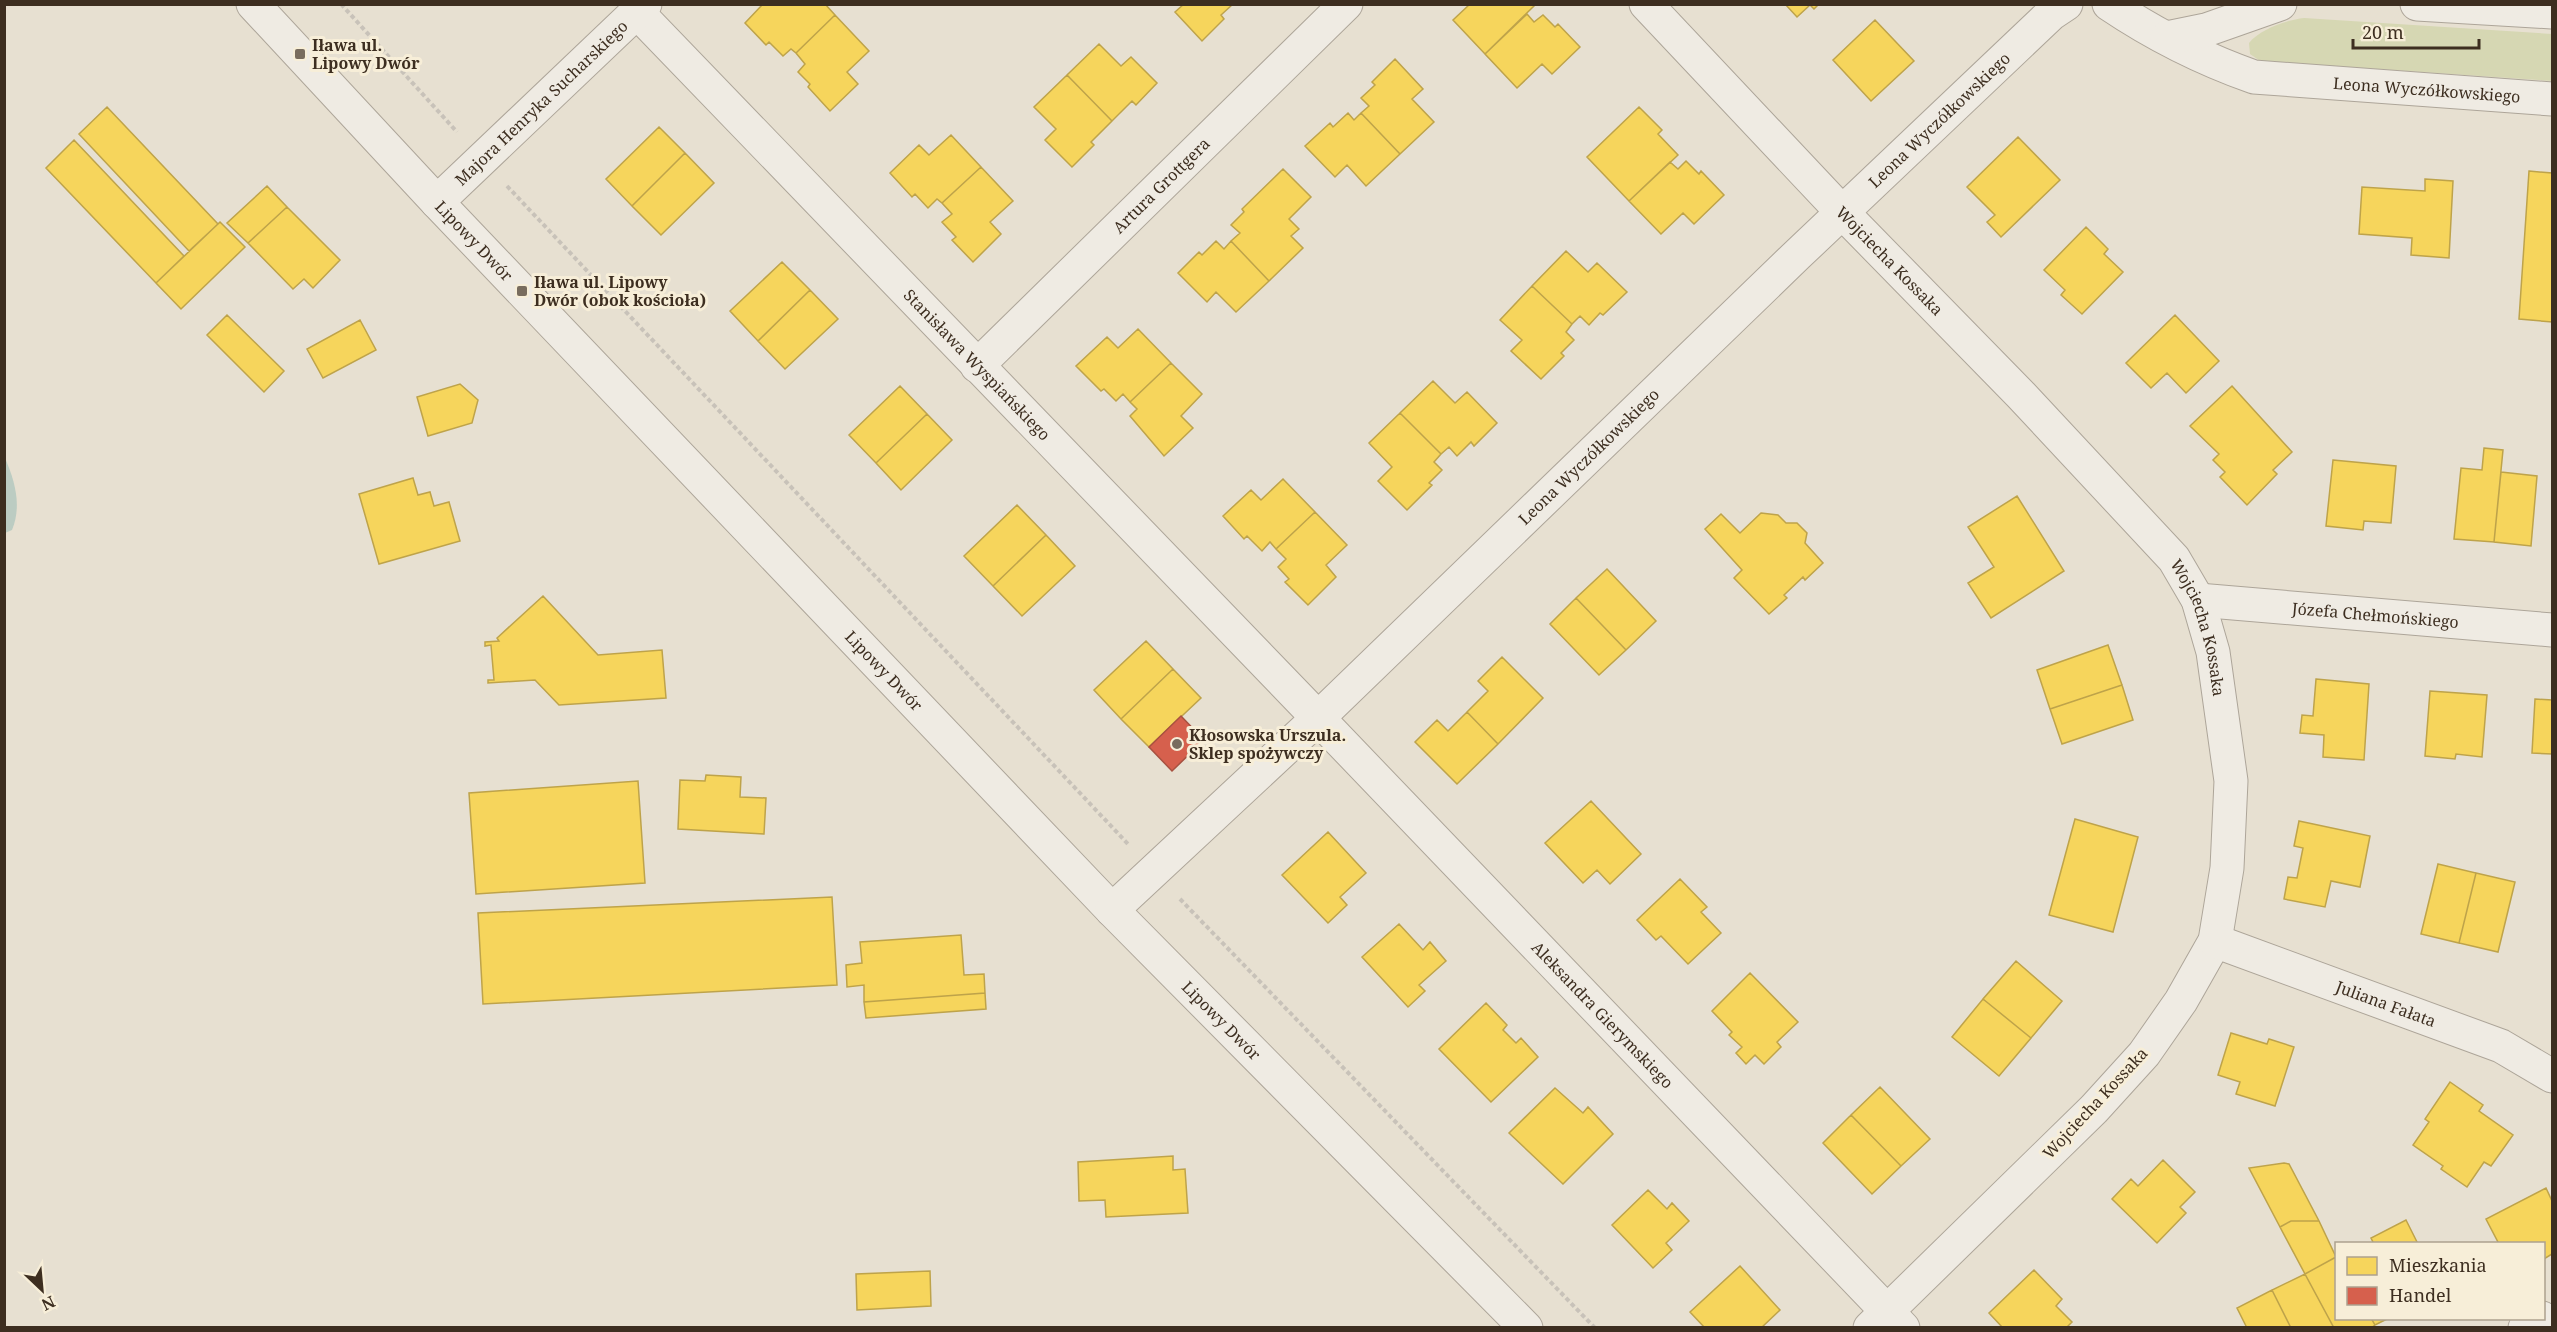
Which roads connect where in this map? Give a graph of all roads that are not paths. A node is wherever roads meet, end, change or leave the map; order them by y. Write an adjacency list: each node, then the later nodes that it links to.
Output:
1 (253, 4): 12 (street, Lipowy Dwór)
2 (1346, 4): 14 (street, Artura Grottgera)
3 (1646, 4): 13 (street, Wojciecha Kossaka)
4 (2066, 4): 13 (street, Leona Wyczółkowskiego)
5 (2109, 4): 10 (street, Leona Wyczółkowskiego)
6 (2280, 4): 10 (street)
7 (2417, 4): 9 (street)
8 (641, 8): 12 (street, Majora Henryka Sucharskiego); 14 (street, Stanisława Wyspiańskiego)
9 (2553, 12)
10 (2167, 38): 11 (street, Leona Wyczółkowskiego)
11 (2553, 99)
12 (437, 202): 18 (street, Lipowy Dwór)
13 (1842, 213): 15 (street, Wojciecha Kossaka); 17 (street, Leona Wyczółkowskiego)
14 (977, 366): 17 (street, Stanisława Wyspiańskiego)
15 (2198, 600): 16 (street, Józefa Chełmońskiego); 19 (street, Wojciecha Kossaka)
16 (2553, 630)
17 (1318, 718): 18 (street, Leona Wyczółkowskiego); 22 (street, Aleksandra Gierymskiego)
18 (1112, 910): 23 (street, Lipowy Dwór)
19 (2215, 940): 20 (street, Juliana Fałata); 22 (street, Wojciecha Kossaka)
20 (2553, 1076)
21 (2539, 1320): 24 (street)
22 (1887, 1322)
23 (1526, 1328)
24 (2525, 1328)

